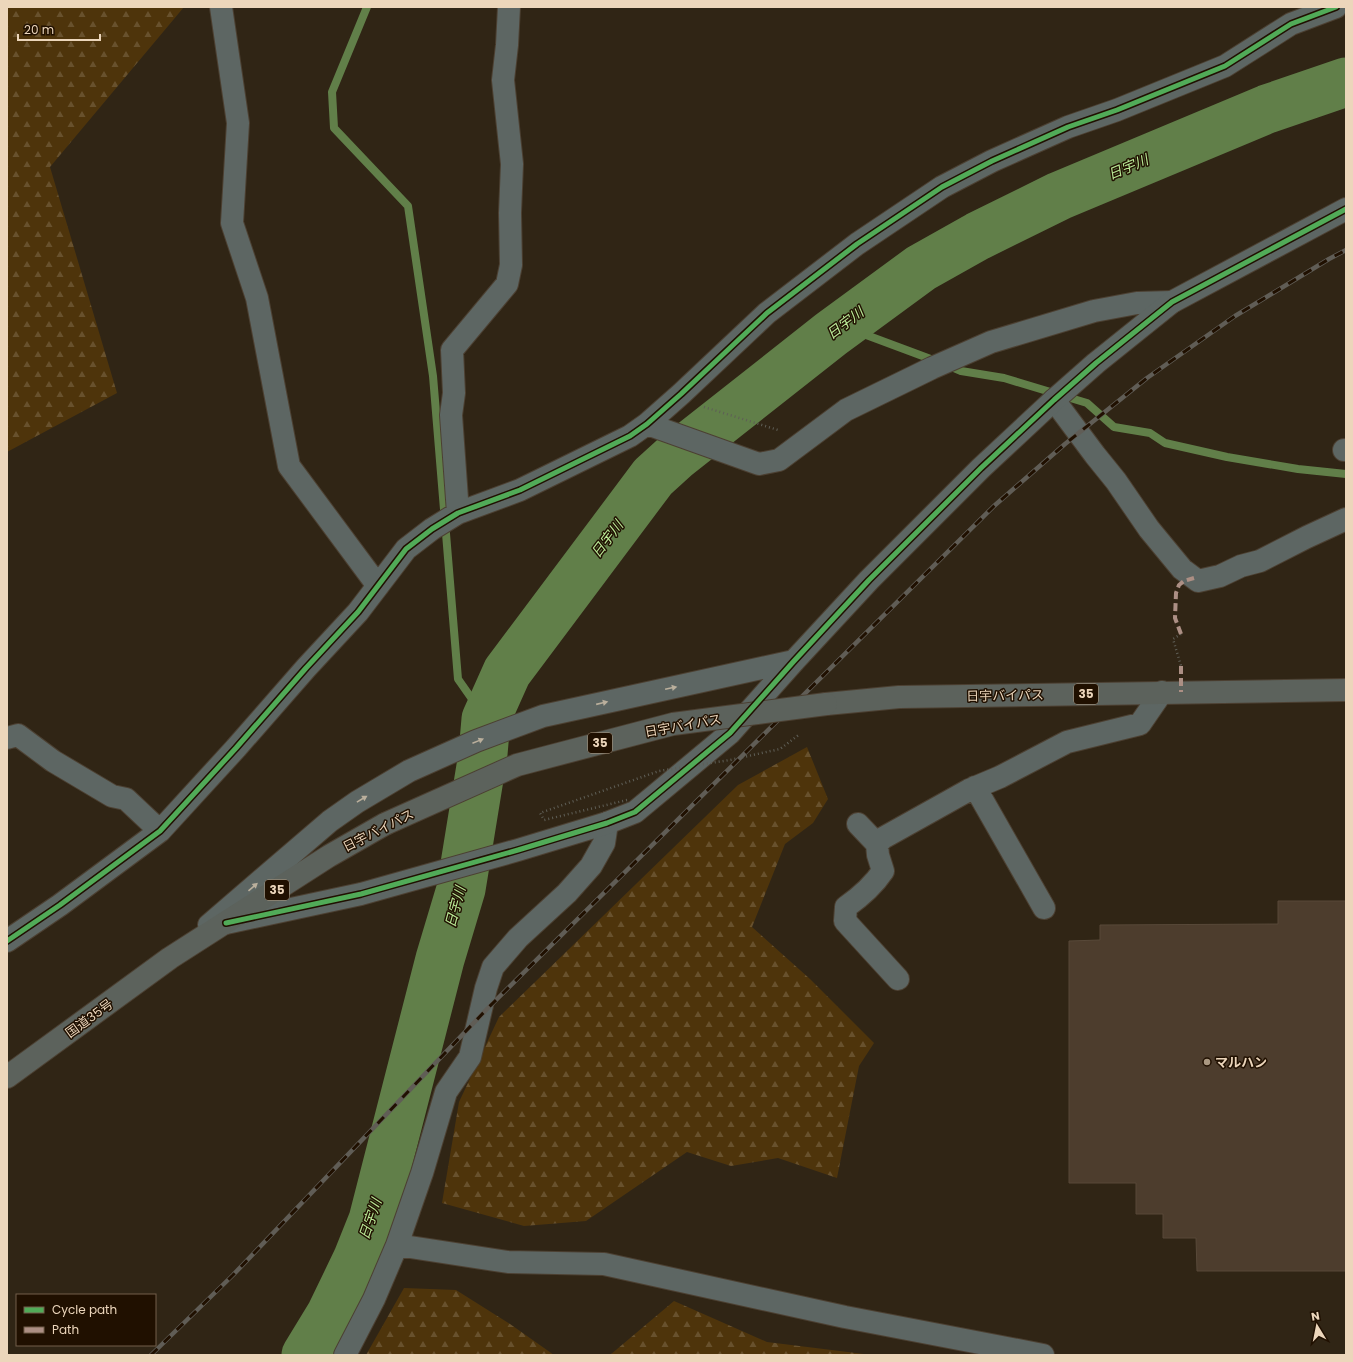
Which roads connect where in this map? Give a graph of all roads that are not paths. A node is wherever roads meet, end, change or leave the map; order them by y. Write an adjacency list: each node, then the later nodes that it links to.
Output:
1 (221, 7): 10 (street)
2 (509, 7): 8 (street)
3 (1336, 7): 7 (street)
4 (1346, 208): 5 (street)
5 (1172, 302): 6 (street); 7 (street)
6 (1056, 398): 9 (street); 11 (street)
7 (653, 426): 8 (street)
8 (457, 514): 10 (street)
9 (1346, 519)
10 (378, 586): 18 (street)
11 (794, 661): 16 (street); 23 (street, one-way to 11)
12 (1346, 690): 13 (highway, 日宇バイパス / 35)
13 (1162, 692): 15 (street); 21 (highway, 日宇バイパス / 35, bridge)
14 (7, 738): 18 (street)
15 (975, 787): 19 (street); 20 (street)
16 (607, 823): 21 (street); 26 (street)
17 (858, 824): 19 (street)
18 (160, 830): 22 (street)
19 (877, 844): 24 (street)
20 (1044, 908)
21 (226, 923): 23 (highway, 日宇バイパス / 35)
22 (7, 941)
23 (170, 958): 25 (highway, 国道35号 / 35)
24 (898, 979)
25 (7, 1078)
26 (398, 1244): 27 (street); 28 (street)
27 (345, 1355)
28 (1043, 1355)

